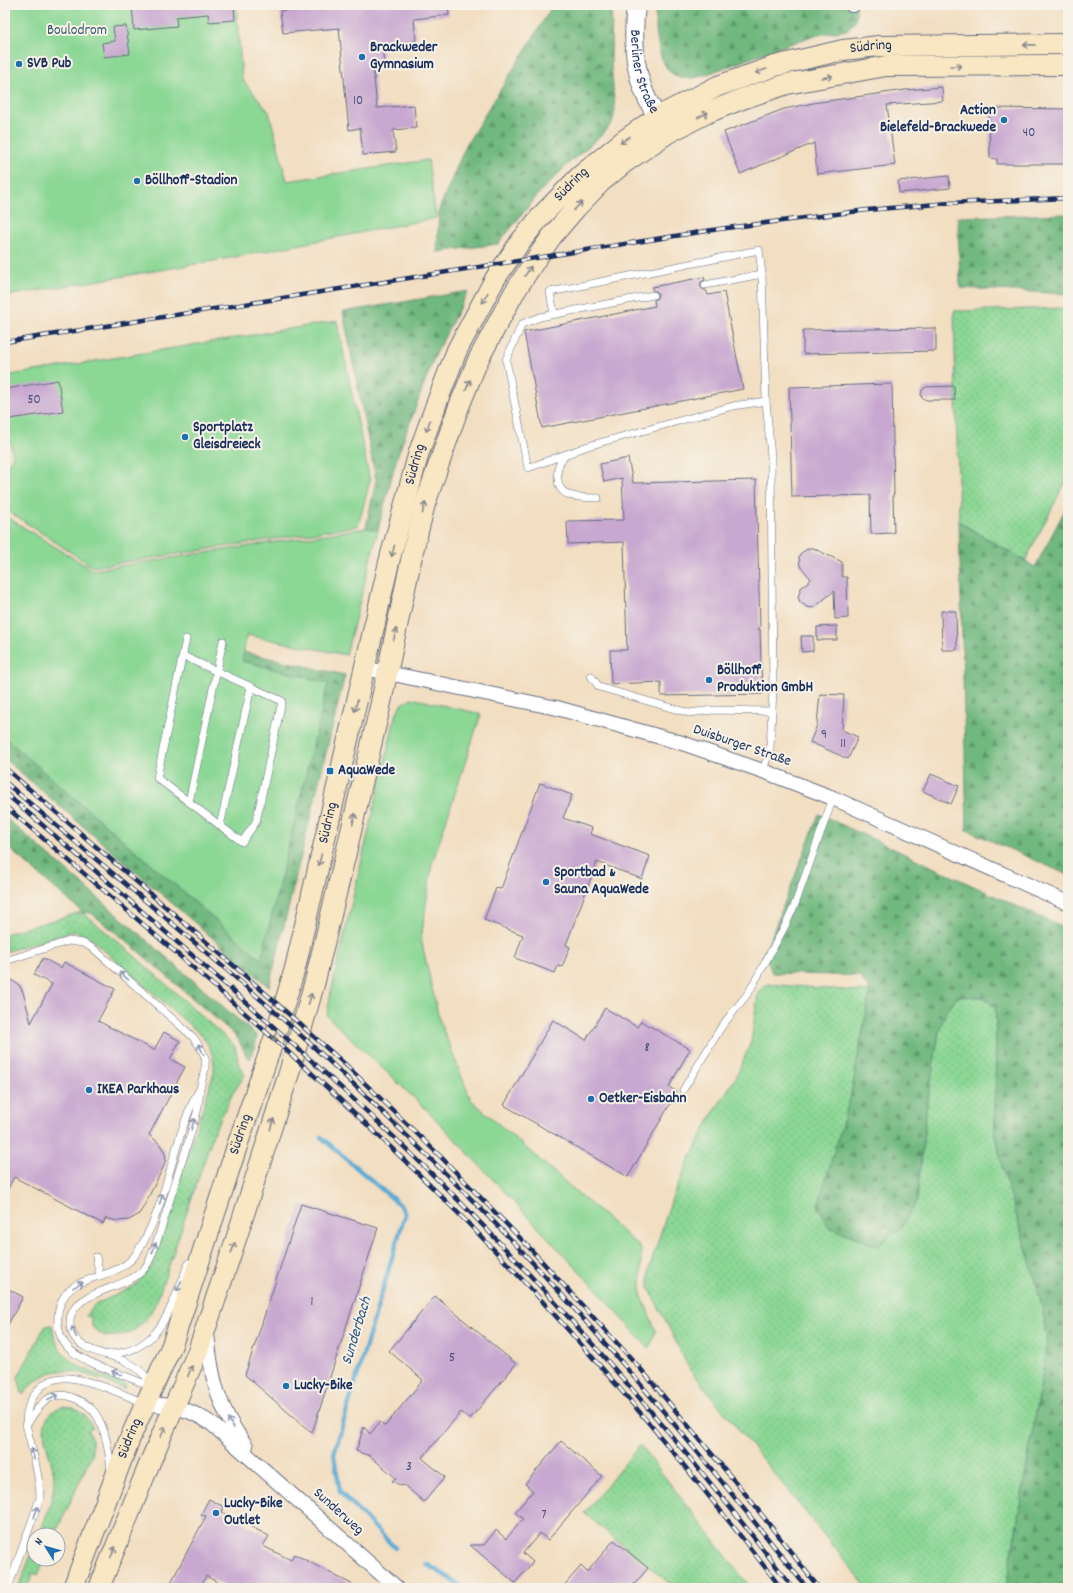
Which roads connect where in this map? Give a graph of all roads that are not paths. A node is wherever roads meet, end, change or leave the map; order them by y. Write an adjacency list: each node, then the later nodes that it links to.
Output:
1 (636, 5): 4 (street, Berliner Straße)
2 (1068, 44): 4 (main road, Südring, one-way to 4)
3 (1068, 65): 4 (main road, Südring, one-way to 3)
4 (663, 125): 15 (main road, Südring, one-way to 15); 17 (main road, Südring, one-way to 4)
5 (762, 274): 6 (lane); 8 (lane); 9 (lane)
6 (706, 285)
7 (653, 295): 8 (lane)
8 (554, 314): 10 (lane)
9 (766, 401): 10 (lane); 20 (lane)
10 (569, 453): 11 (lane)
11 (598, 498)
12 (186, 639): 14 (lane)
13 (223, 642): 16 (lane)
14 (183, 656): 16 (lane); 23 (lane)
15 (364, 668): 17 (street); 29 (main road, Südring, one-way to 29)
16 (216, 671): 19 (lane); 23 (lane)
17 (387, 673): 21 (street, Duisburger Straße); 32 (main road, Südring, one-way to 17)
18 (591, 676): 20 (lane)
19 (251, 687): 24 (lane); 24 (lane)
20 (772, 711): 21 (lane)
21 (763, 771): 22 (street, Duisburger Straße)
22 (833, 798): 25 (street, Duisburger Straße); 28 (lane)
23 (188, 802): 24 (lane)
24 (220, 826)
25 (1068, 903)
26 (5, 961): 27 (lane, one-way to 26)
27 (201, 1087): 31 (lane, one-way to 27); 33 (lane, one-way to 27)
28 (683, 1090)
29 (228, 1173): 33 (lane, one-way to 33); 34 (main road, Südring)
30 (96, 1257): 31 (lane)
31 (100, 1276): 34 (lane, one-way to 31)
32 (206, 1327): 35 (main road, Südring, one-way to 32); 37 (street, Sunderweg, one-way to 32)
33 (104, 1354): 34 (lane)
34 (150, 1396): 35 (street, Sunderweg); 36 (lane); 38 (main road, Südring)
35 (175, 1406): 37 (street, Sunderweg); 42 (main road, Südring, one-way to 35)
36 (26, 1424): 38 (lane, one-way to 38); 40 (lane, one-way to 36)
37 (261, 1467): 39 (street, Sunderweg)
38 (112, 1486): 41 (main road, Südring)
39 (393, 1587)
40 (8, 1588)
41 (73, 1588)
42 (99, 1588)

